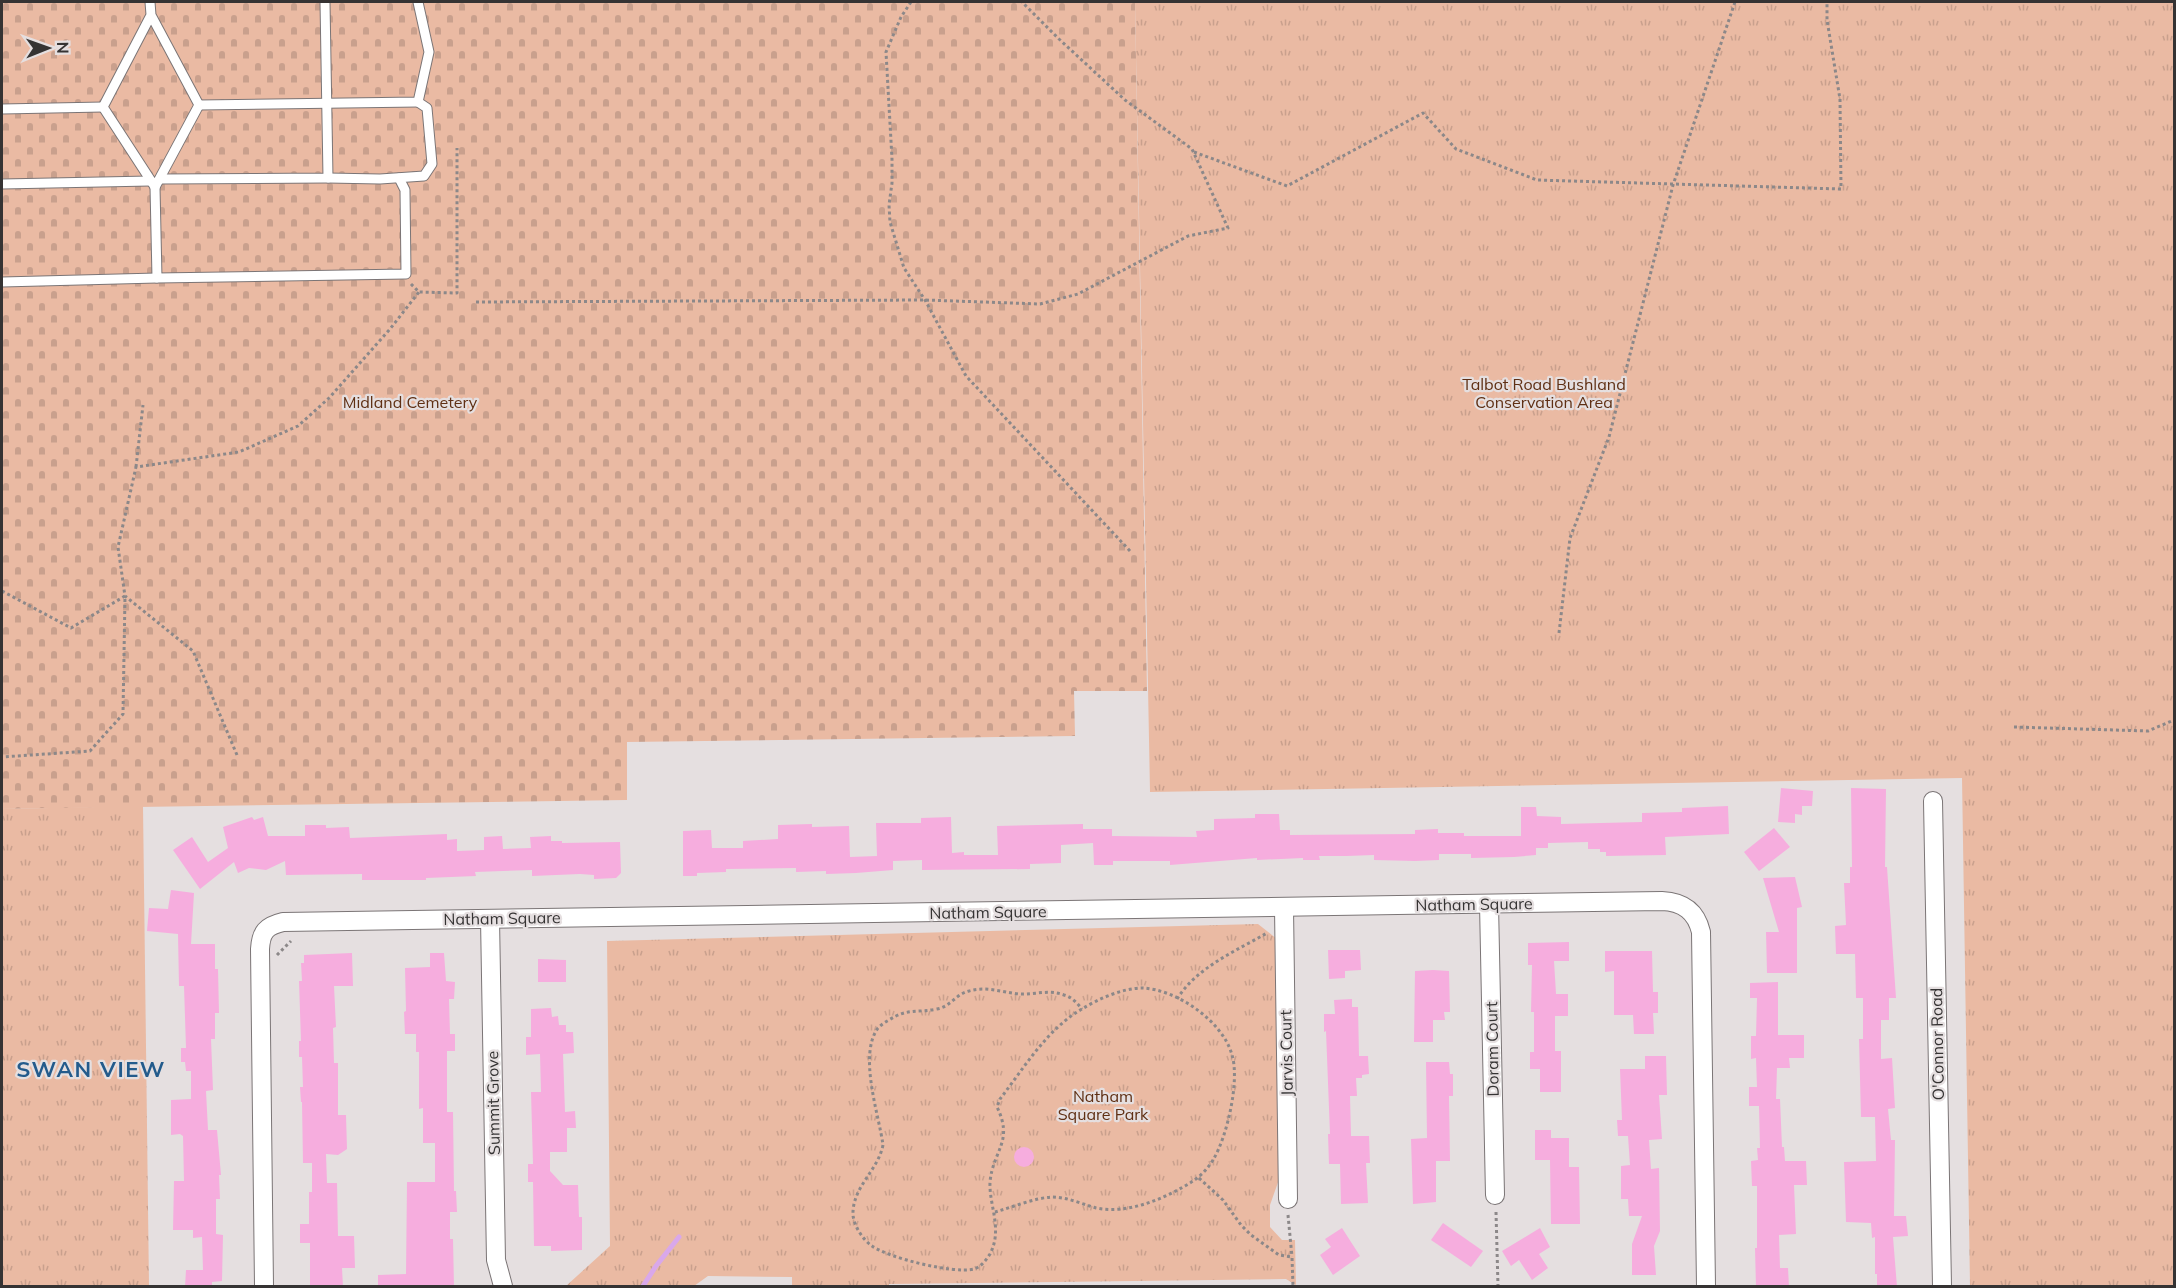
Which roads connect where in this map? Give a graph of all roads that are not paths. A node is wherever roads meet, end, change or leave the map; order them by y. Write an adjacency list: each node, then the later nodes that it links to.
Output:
1 (150, 2): 4 (lane)
2 (325, 2): 6 (lane)
3 (418, 2): 5 (lane)
4 (151, 15): 7 (lane); 8 (lane)
5 (418, 102): 6 (lane); 11 (lane)
6 (327, 104): 7 (lane); 10 (lane)
7 (199, 105): 12 (lane)
8 (103, 107): 9 (lane); 12 (lane)
9 (2, 109)
10 (328, 178): 11 (lane); 12 (lane)
11 (399, 178): 14 (lane)
12 (155, 182): 13 (lane); 14 (lane)
13 (2, 184)
14 (157, 278): 15 (lane)
15 (2, 282)
16 (1932, 801): 25 (street, O'Connor Road)
17 (1489, 904): 18 (street, Natham Square); 20 (street, Doram Court); 24 (street, Natham Square)
18 (1284, 908): 19 (street, Natham Square); 21 (street, Jarvis Court)
19 (490, 918): 22 (street, Natham Square); 23 (street, Summit Grove)
20 (1495, 1195)
21 (1288, 1199)
22 (264, 1287)
23 (503, 1287)
24 (1706, 1287)
25 (1942, 1287)

